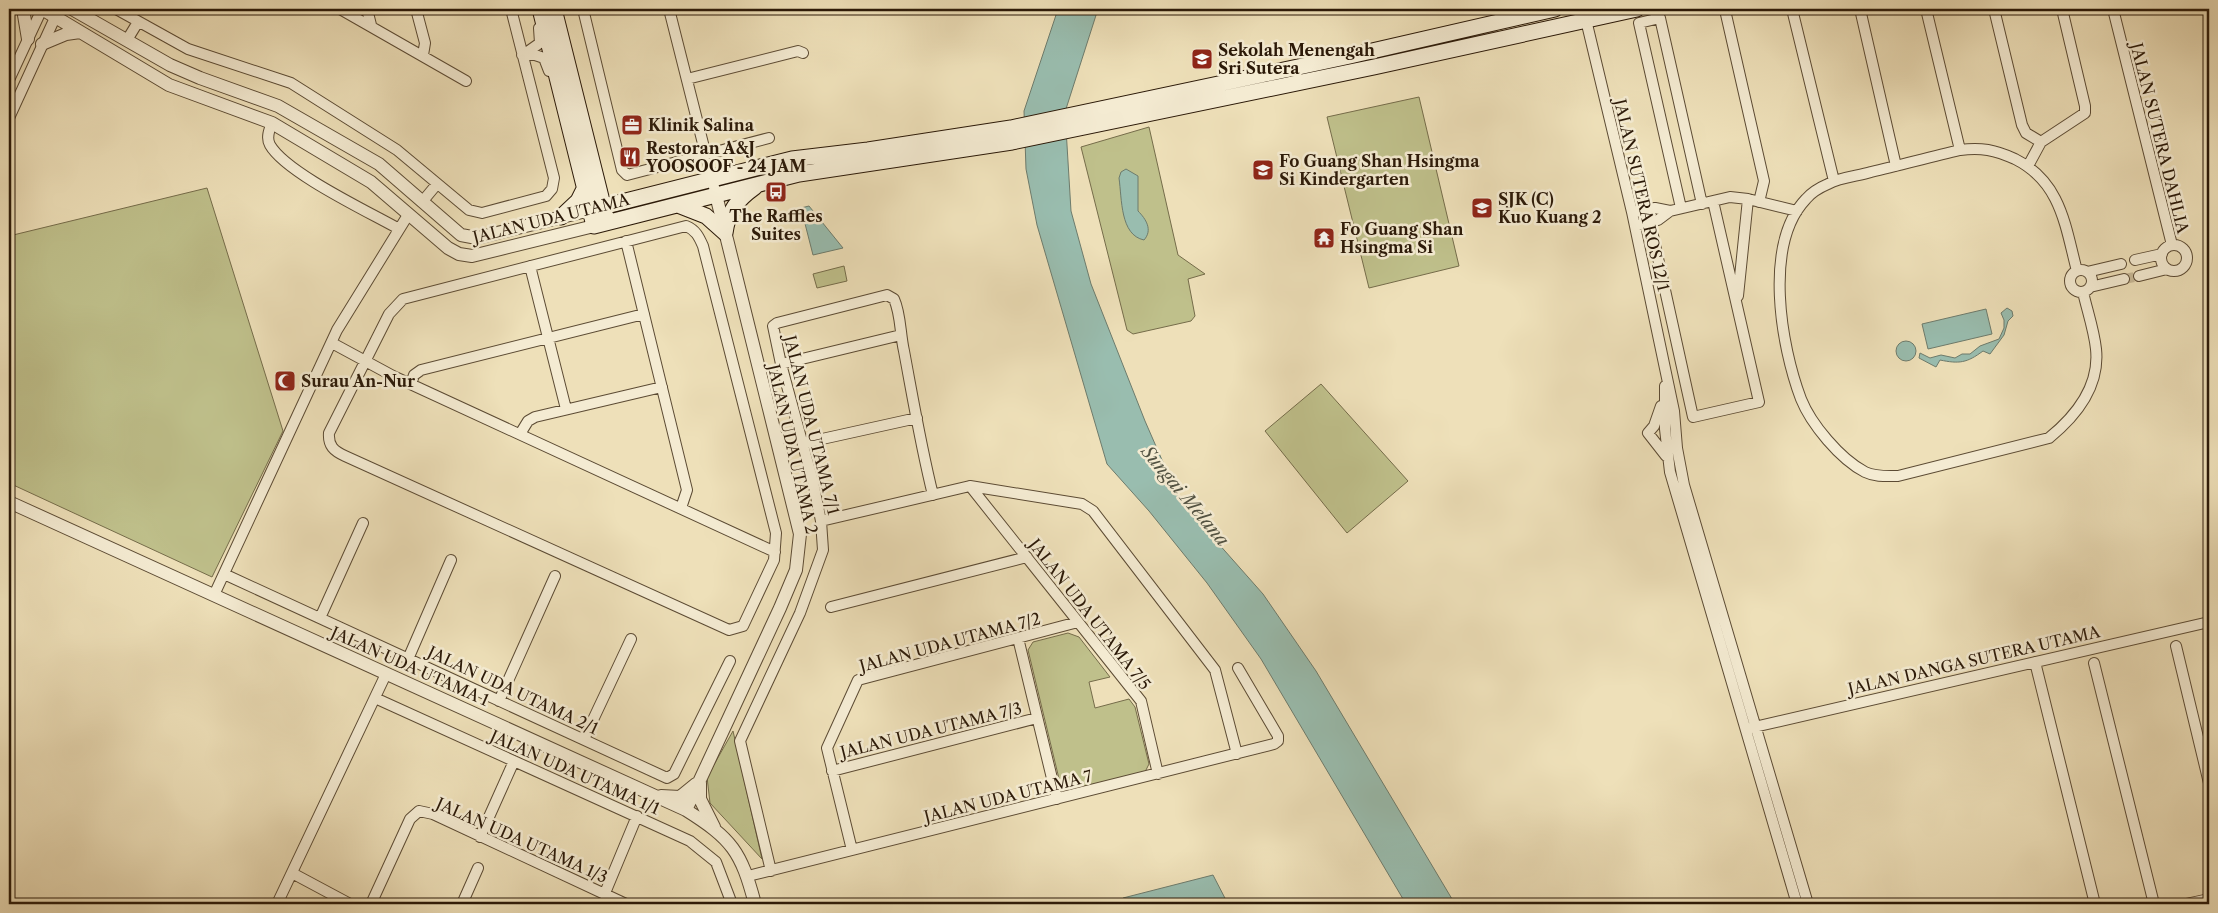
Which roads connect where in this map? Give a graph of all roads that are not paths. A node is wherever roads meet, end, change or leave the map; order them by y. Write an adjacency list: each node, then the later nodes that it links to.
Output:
1 (23, 9): 28 (street)
2 (42, 9): 23 (street, JALAN UDA UTAMA); 28 (street)
3 (72, 9): 29 (street, JALAN UDA UTAMA)
4 (116, 9): 25 (street)
5 (340, 9): 26 (street)
6 (367, 9): 26 (street)
7 (416, 9): 32 (street)
8 (511, 9): 33 (street)
9 (533, 9): 33 (street)
10 (540, 9): 37 (main road)
11 (554, 9): 52 (main road)
12 (583, 9): 45 (street)
13 (669, 9): 34 (street)
14 (1555, 9): 39 (main road)
15 (1637, 9): 24 (main road)
16 (1730, 9): 58 (street)
17 (1792, 9): 49 (street)
18 (1860, 9): 46 (street)
19 (1926, 9): 44 (street)
20 (1994, 9): 43 (street)
21 (2062, 9): 43 (street)
22 (2113, 9): 73 (street, JALAN SUTERA DAHLIA)
23 (57, 13): 27 (street, JALAN UDA UTAMA); 30 (street)
24 (1585, 14): 39 (main road); 64 (street, JALAN SUTERA ROS 12/1)
25 (138, 22): 29 (street); 50 (street)
26 (371, 25): 32 (street)
27 (80, 32): 30 (street); 40 (street, JALAN UDA UTAMA)
28 (28, 39): 35 (street)
29 (127, 40): 57 (street, JALAN UDA UTAMA)
30 (42, 44): 38 (street)
31 (803, 53): 34 (street)
32 (423, 55): 36 (street)
33 (522, 55): 37 (street); 50 (street)
34 (687, 79): 45 (street)
35 (9, 80)
36 (466, 80)
37 (565, 111): 52 (main road)
38 (9, 118)
39 (1073, 121): 41 (main road)
40 (272, 123): 65 (street, JALAN UDA UTAMA); 69 (street)
41 (1011, 135): 48 (main road, JALAN UDA UTAMA); 51 (main road, JALAN UDA UTAMA)
42 (770, 138): 45 (street)
43 (2041, 142): 47 (street)
44 (1960, 150): 46 (street); 47 (street)
45 (706, 155): 48 (street)
46 (1896, 166): 49 (street)
47 (2028, 166): 79 (street)
48 (712, 180): 53 (street); 55 (main road, JALAN UDA UTAMA)
49 (1834, 181): 63 (street)
50 (437, 184): 57 (street)
51 (760, 184): 53 (main road, JALAN UDA UTAMA); 71 (main road)
52 (591, 188): 55 (main road); 61 (main road); 66 (main road)
53 (716, 195): 60 (main road, JALAN UDA UTAMA); 71 (street, JALAN UDA UTAMA 2)
54 (1748, 199): 56 (street); 58 (street); 83 (street)
55 (630, 200): 61 (main road, JALAN UDA UTAMA)
56 (1713, 201): 59 (street); 83 (street)
57 (422, 202): 66 (street, JALAN UDA UTAMA)
58 (1759, 202): 63 (street)
59 (1702, 204): 62 (street); 62 (street)
60 (678, 205): 67 (main road, JALAN UDA UTAMA); 71 (main road)
61 (596, 208): 66 (street, JALAN UDA UTAMA); 67 (main road)
62 (1676, 210): 64 (street); 68 (street)
63 (1797, 211): 82 (street)
64 (1632, 212): 68 (street, JALAN SUTERA ROS 12/1)
65 (408, 215): 67 (street, JALAN UDA UTAMA); 69 (street)
66 (561, 217)
67 (600, 225)
68 (1635, 226): 90 (street, JALAN SUTERA ROS 12/1)
69 (399, 229): 87 (street)
70 (1652, 230): 83 (street, JALAN SUTERA ROS 12/1)
71 (725, 233): 136 (street, JALAN UDA UTAMA 2)
72 (626, 242): 77 (street); 84 (street); 107 (street)
73 (2172, 245): 74 (street); 78 (street)
74 (2162, 254): 75 (street); 78 (street)
75 (2135, 260)
76 (2121, 264): 79 (street)
77 (530, 266): 86 (street); 88 (street)
78 (2167, 269): 80 (street)
79 (2082, 271): 82 (street); 82 (street)
80 (2139, 276)
81 (2124, 279): 82 (street)
82 (2086, 290)
83 (1737, 304)
84 (644, 314): 86 (street); 92 (street)
85 (901, 336): 89 (street); 89 (street, JALAN UDA UTAMA 7/1); 95 (street)
86 (548, 338): 91 (street); 94 (street)
87 (332, 342): 88 (street); 110 (street)
88 (365, 361): 91 (street); 107 (street)
89 (782, 364): 99 (street, JALAN UDA UTAMA 7/1)
90 (1666, 377): 93 (street, JALAN SUTERA ROS 12/1); 96 (street, JALAN SUTERA ROS 12/1)
91 (410, 384): 98 (street)
92 (662, 386): 94 (street); 104 (street)
93 (1664, 397): 97 (street, JALAN SUTERA ROS 12/1); 100 (street)
94 (566, 409): 98 (street)
95 (917, 418): 99 (street); 102 (street)
96 (1676, 426): 97 (street); 117 (street, JALAN SUTERA ROS 12/1)
97 (1665, 429): 100 (street, JALAN SUTERA ROS 12/1)
98 (520, 434): 104 (street)
99 (804, 443): 105 (street, JALAN UDA UTAMA 7/1)
100 (1668, 459): 117 (street)
101 (970, 486): 102 (street); 108 (street, JALAN UDA UTAMA 7/5); 132 (street)
102 (933, 495): 105 (street)
103 (9, 502): 112 (street, JALAN UDA UTAMA 1)
104 (681, 508): 107 (street)
105 (821, 521): 146 (street, JALAN UDA UTAMA 7/1)
106 (364, 523): 114 (street)
107 (775, 552)
108 (1027, 557): 113 (street); 115 (street, JALAN UDA UTAMA 7/5)
109 (451, 560): 121 (street)
110 (224, 574): 112 (street); 114 (street, JALAN UDA UTAMA 2/1)
111 (555, 576): 128 (street)
112 (214, 595): 126 (street, JALAN UDA UTAMA 1)
113 (831, 607)
114 (320, 618): 121 (street, JALAN UDA UTAMA 2/1)
115 (1078, 622): 118 (street, JALAN UDA UTAMA 7/2); 135 (street, JALAN UDA UTAMA 7/5)
116 (2209, 622): 123 (street, JALAN DANGA SUTERA UTAMA)
117 (1721, 627): 130 (street)
118 (1018, 638): 129 (street); 134 (street, JALAN UDA UTAMA 7/2)
119 (631, 639): 131 (street)
120 (2176, 646): 137 (street)
121 (408, 659): 128 (street, JALAN UDA UTAMA 2/1)
122 (730, 661): 131 (street, JALAN UDA UTAMA 2/1)
123 (2035, 662): 130 (street, JALAN DANGA SUTERA UTAMA); 160 (street)
124 (2094, 663): 161 (street)
125 (1238, 668): 132 (street, JALAN UDA UTAMA 7)
126 (386, 674): 127 (street); 138 (street, JALAN UDA UTAMA 1)
127 (375, 698): 133 (street, JALAN UDA UTAMA 1/1); 147 (street)
128 (499, 700): 131 (street, JALAN UDA UTAMA 2/1)
129 (1038, 718): 134 (street, JALAN UDA UTAMA 7/3); 139 (street)
130 (1750, 728): 158 (street); 159 (street)
131 (584, 739)
132 (1237, 754): 135 (street, JALAN UDA UTAMA 7)
133 (514, 761): 141 (street, JALAN UDA UTAMA 1/1); 143 (street)
134 (832, 771): 144 (street, JALAN UDA UTAMA 7/2)
135 (1158, 774): 139 (street, JALAN UDA UTAMA 7)
136 (700, 780): 138 (street); 140 (street, JALAN UDA UTAMA 2); 142 (street)
137 (2209, 783)
138 (656, 796): 140 (street, JALAN UDA UTAMA 1)
139 (1057, 799): 144 (street, JALAN UDA UTAMA 7)
140 (686, 810): 142 (street, JALAN UDA UTAMA 1)
141 (637, 816): 149 (street); 156 (street, JALAN UDA UTAMA 1/1)
142 (715, 828): 148 (street, JALAN UDA UTAMA 1)
143 (480, 837): 149 (street, JALAN UDA UTAMA 1/3); 153 (street, JALAN UDA UTAMA 1/3)
144 (852, 850): 146 (street, JALAN UDA UTAMA 7)
145 (478, 868): 154 (street)
146 (771, 871): 148 (street, JALAN UDA UTAMA 7)
147 (292, 873): 151 (street); 152 (street)
148 (748, 876): 157 (street, JALAN UDA UTAMA 1)
149 (605, 893): 155 (street, JALAN UDA UTAMA 1/3)
150 (2209, 899): 162 (street)
151 (277, 904)
152 (350, 904)
153 (371, 904)
154 (462, 904)
155 (626, 904)
156 (732, 904)
157 (755, 904)
158 (1797, 904)
159 (1808, 904)
160 (2095, 904)
161 (2154, 904)
162 (2186, 904)

